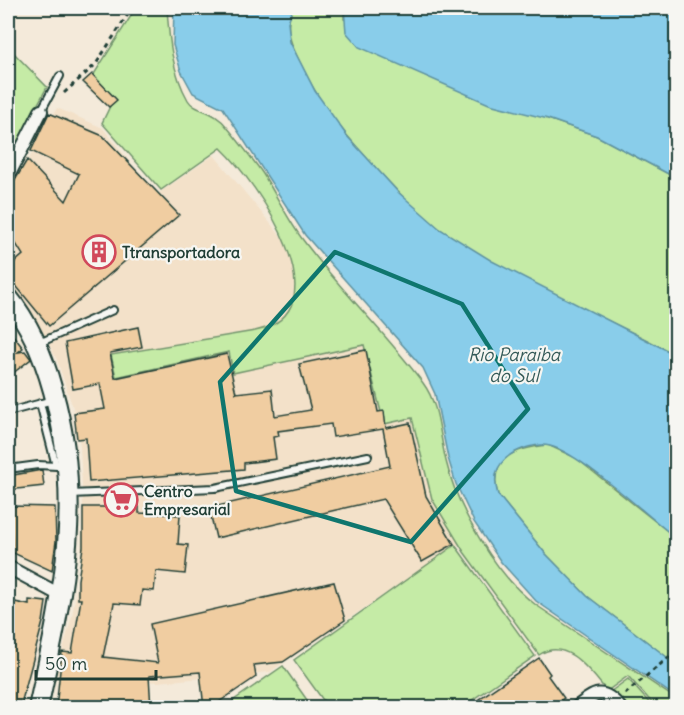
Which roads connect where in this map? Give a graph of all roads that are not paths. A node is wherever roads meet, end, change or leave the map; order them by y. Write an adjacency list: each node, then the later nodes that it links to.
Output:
1 (60, 75): 2 (lane)
2 (41, 111): 3 (street)
3 (8, 176)
4 (8, 297): 6 (street)
5 (113, 310): 6 (lane)
6 (37, 345): 7 (street)
7 (48, 401): 8 (lane); 10 (street)
8 (8, 412)
9 (368, 456): 12 (lane)
10 (62, 467): 11 (lane); 12 (street)
11 (8, 469)
12 (70, 494): 14 (street)
13 (8, 567): 14 (street)
14 (62, 596): 15 (street)
15 (38, 708)
16 (576, 708): 17 (street)
17 (620, 708)

